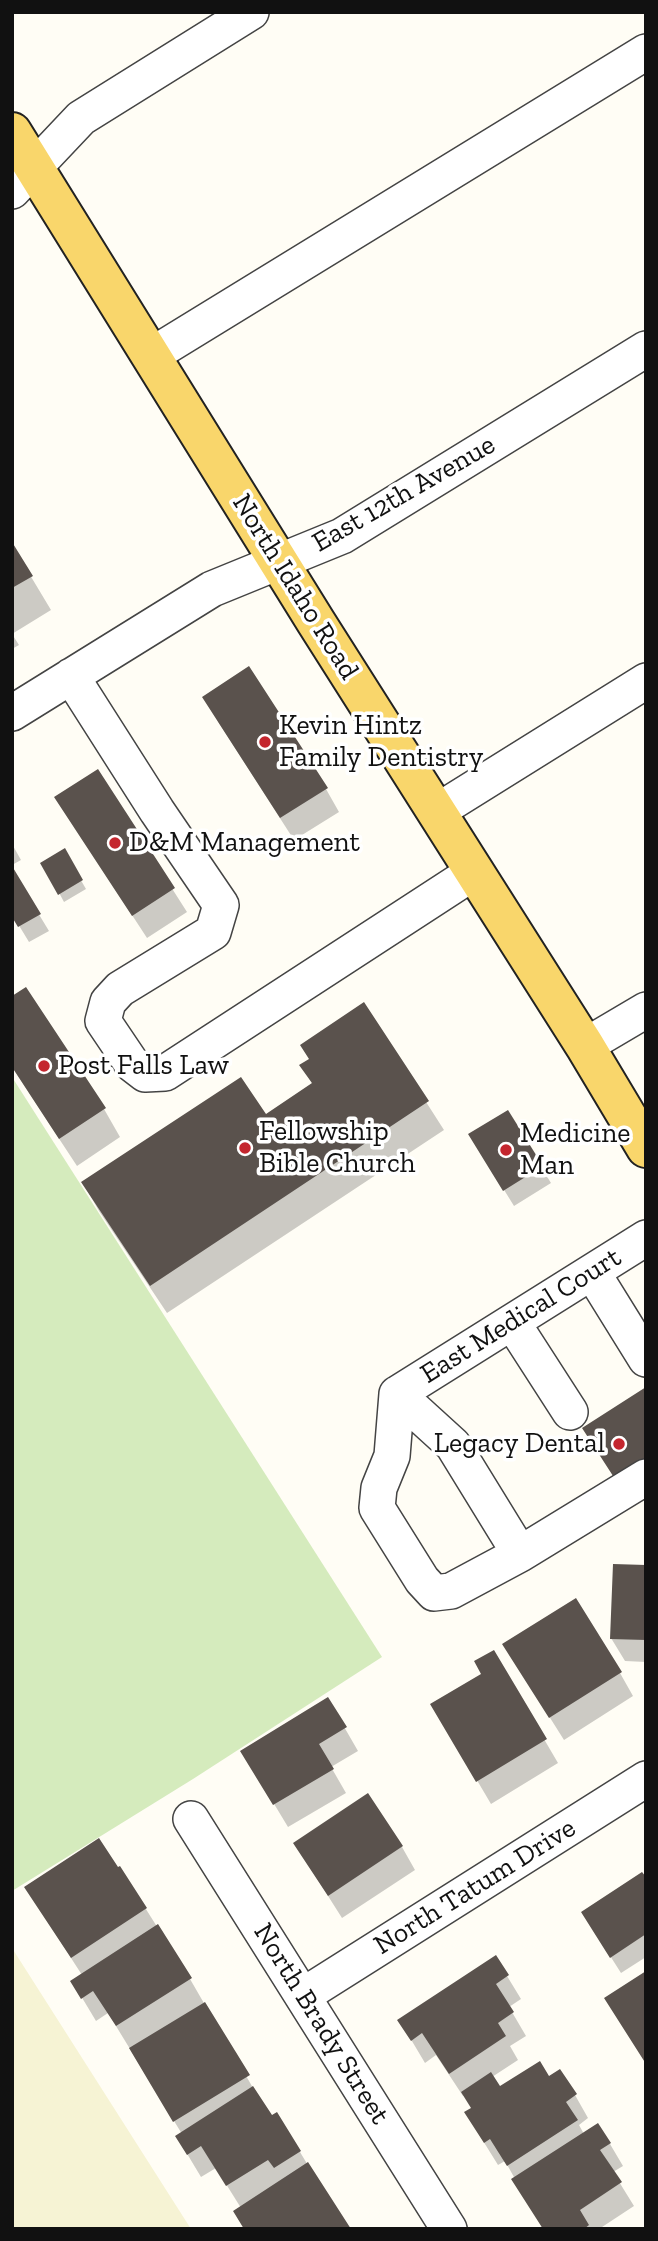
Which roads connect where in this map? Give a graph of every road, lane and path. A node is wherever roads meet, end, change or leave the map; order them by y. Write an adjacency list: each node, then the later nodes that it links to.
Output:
1 (251, 12): 4 (street)
2 (646, 52): 6 (street)
3 (12, 132): 4 (main road, North Idaho Road)
4 (23, 179): 6 (main road, North Idaho Road)
5 (646, 349): 7 (street, East 12th Avenue)
6 (152, 355): 7 (main road, North Idaho Road)
7 (279, 562): 8 (street, East 12th Avenue); 11 (main road, North Idaho Road)
8 (71, 677): 10 (street, East 12th Avenue); 12 (street)
9 (646, 681): 11 (street)
10 (12, 713)
11 (436, 812): 12 (main road, North Idaho Road)
12 (474, 872): 14 (main road, North Idaho Road)
13 (646, 1010): 14 (street)
14 (585, 1046): 15 (main road, North Idaho Road)
15 (646, 1148)
16 (646, 1238): 17 (street, East Medical Court)
17 (592, 1272): 18 (street, East Medical Court); 19 (street)
18 (512, 1322): 20 (street, East Medical Court); 21 (street)
19 (646, 1359)
20 (397, 1394): 23 (street); 23 (street)
21 (569, 1412)
22 (646, 1477): 23 (street)
23 (520, 1554)
24 (646, 1779): 26 (street, North Tatum Drive)
25 (191, 1819): 26 (street, North Brady Street)
26 (304, 1996): 27 (street, North Brady Street)
27 (449, 2229)

